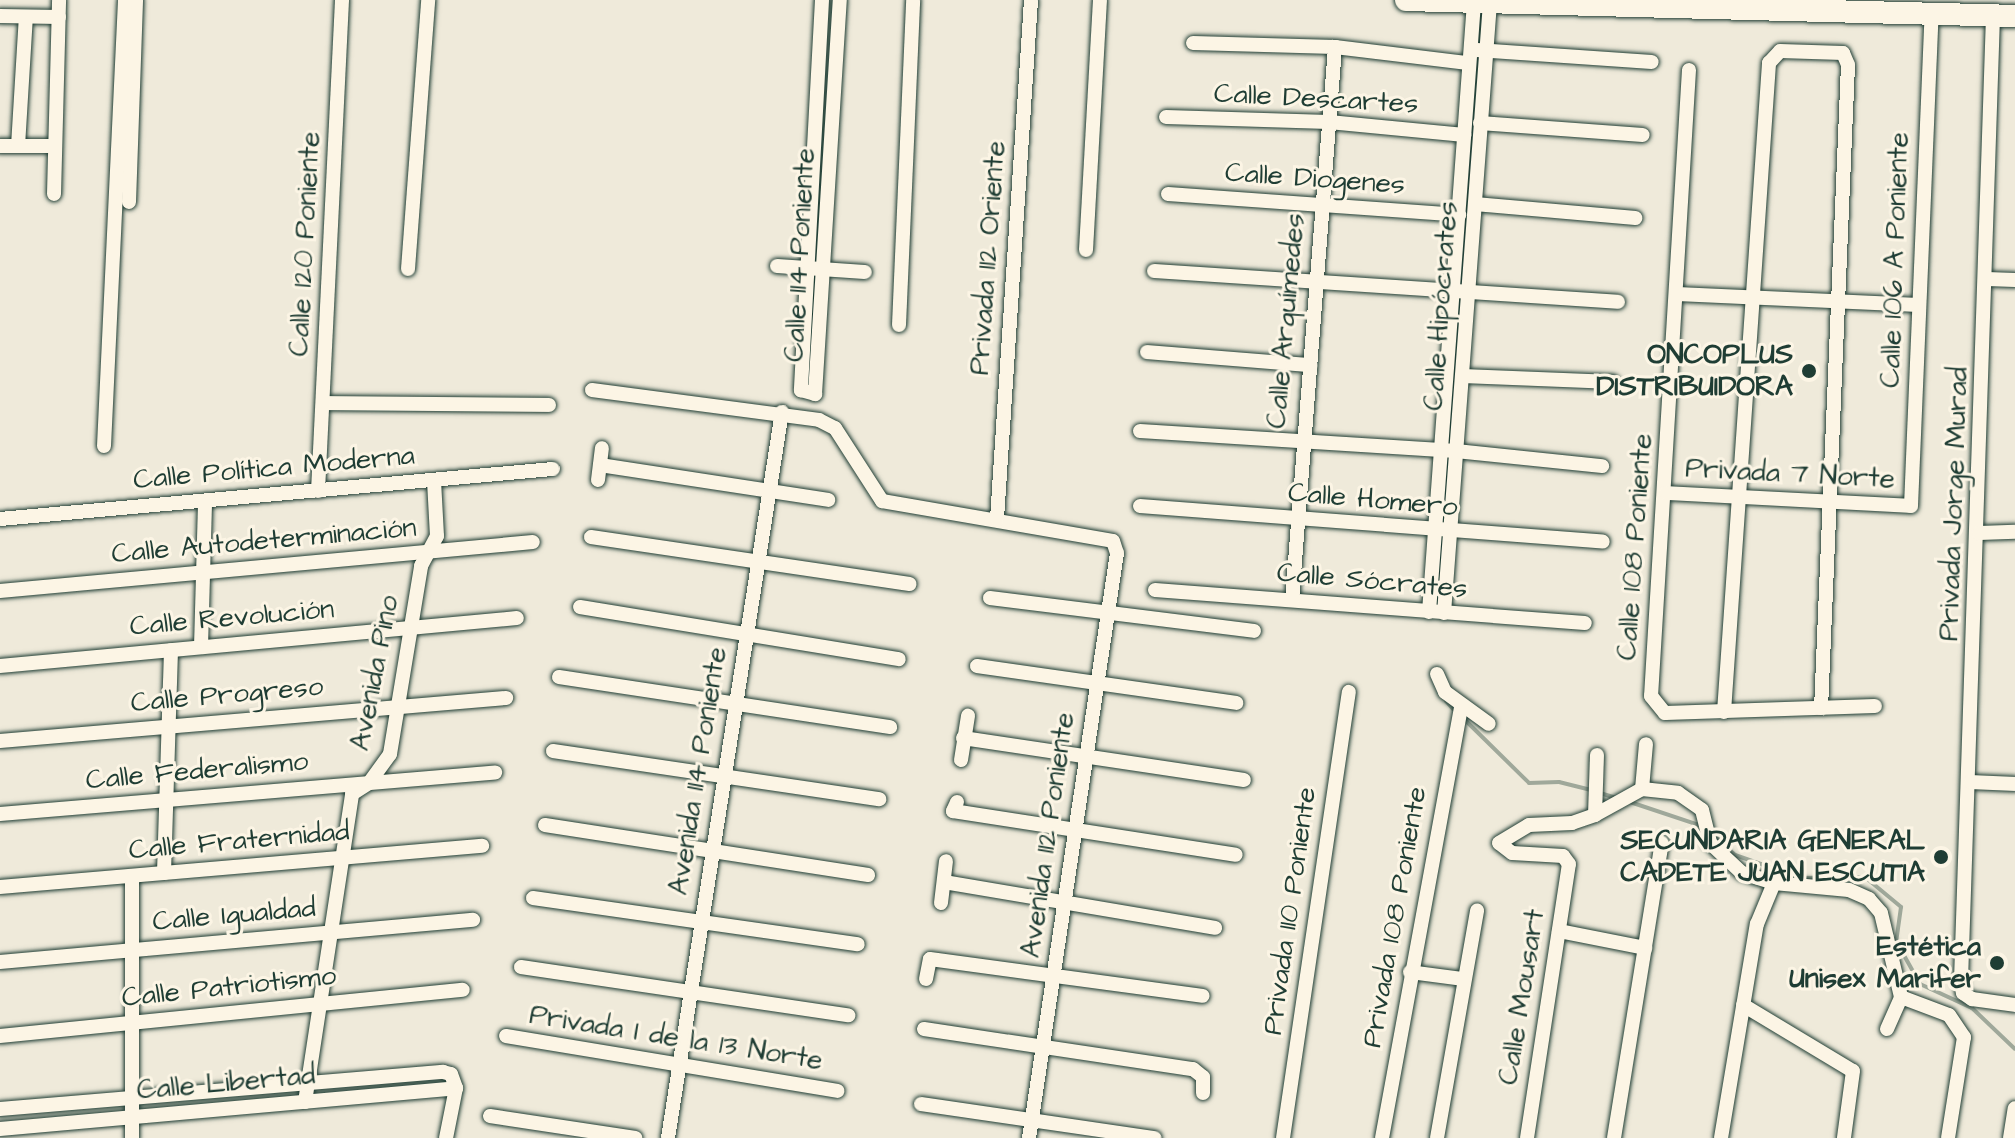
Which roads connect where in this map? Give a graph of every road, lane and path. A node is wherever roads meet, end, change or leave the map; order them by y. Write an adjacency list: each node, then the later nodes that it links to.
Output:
1 (59, 0): 22 (street)
2 (125, 0): 76 (street)
3 (136, 0): 43 (street)
4 (342, 0): 71 (street, Calle 120 Poniente)
5 (428, 0): 51 (street)
6 (822, 0): 28 (street, Calle 114 Poniente)
7 (840, 0): 29 (street, Calle 114 Poniente)
8 (913, 0): 65 (street)
9 (1031, 0): 92 (street, Privada 112 Oriente)
10 (1100, 0): 48 (street)
11 (1406, 0): 12 (street)
12 (1485, 2): 13 (street); 25 (street, Calle Hipócrates)
13 (1582, 3): 14 (street)
14 (1669, 4): 15 (street)
15 (1784, 6): 16 (street)
16 (1856, 6): 18 (street)
17 (1960, 7): 18 (street); 20 (street)
18 (1932, 15): 64 (street, Calle 106 A Poniente)
19 (0, 16): 21 (street)
20 (2004, 16): 55 (street, Privada Jorge Murad)
21 (26, 17): 22 (street); 36 (street)
22 (59, 17): 37 (street)
23 (1193, 43): 24 (street)
24 (1335, 47): 25 (street); 31 (street, Calle Arquímedes)
25 (1474, 54): 26 (street); 32 (street, Calle Hipócrates); 33 (street, Calle Hipócrates)
26 (1652, 62)
27 (1689, 70): 60 (street, Calle 108 Poniente)
28 (816, 108): 29 (street); 41 (street, Calle 114 Poniente)
29 (834, 109): 42 (street, Calle 114 Poniente)
30 (1166, 117): 31 (street, Calle Descartes)
31 (1329, 122): 33 (street, Calle Descartes); 45 (street, Calle Arquímedes)
32 (1480, 123): 34 (street); 38 (street, Calle Hipócrates)
33 (1464, 135): 38 (street, Calle Hipócrates)
34 (1643, 135)
35 (0, 146): 36 (street)
36 (18, 146): 37 (street)
37 (55, 146): 39 (street)
38 (1468, 186): 44 (street, Calle Hipócrates); 46 (street, Calle Hipócrates)
39 (54, 194)
40 (1168, 194): 45 (street, Calle Diogenes)
41 (812, 197): 42 (street); 50 (street, Calle 114 Poniente)
42 (829, 197): 52 (street, Calle 114 Poniente)
43 (129, 202)
44 (1475, 204): 47 (street); 59 (street, Calle Hipócrates)
45 (1323, 205): 46 (street, Calle Diogenes); 57 (street, Calle Arquímedes)
46 (1459, 215): 58 (street, Calle Hipócrates)
47 (1635, 218)
48 (1086, 250)
49 (777, 266): 50 (street)
50 (808, 268): 52 (street); 52 (street, Calle 114 Poniente)
51 (408, 269)
52 (825, 269): 54 (street)
53 (1154, 271): 57 (street)
54 (865, 272)
55 (1987, 279): 56 (street); 97 (street, Privada Jorge Murad)
56 (2015, 280)
57 (1317, 285): 58 (street); 67 (street, Calle Arquímedes)
58 (1453, 292): 59 (street); 78 (street, Calle Hipócrates)
59 (1469, 293): 62 (street); 68 (street, Calle Hipócrates)
60 (1677, 294): 61 (street); 84 (street, Calle 108 Poniente)
61 (1755, 299): 63 (street); 63 (street); 85 (street)
62 (1618, 302)
63 (1840, 304): 64 (street); 88 (street)
64 (1919, 305): 90 (street, Calle 106 A Poniente)
65 (899, 325)
66 (1147, 352): 67 (street)
67 (1310, 365): 75 (street, Calle Arquímedes)
68 (1463, 376): 69 (street); 78 (street, Calle Hipócrates)
69 (1613, 382)
70 (592, 390): 73 (street)
71 (323, 403): 72 (street); 82 (street, Calle 120 Poniente)
72 (549, 405)
73 (782, 412): 83 (street, Avenida 114 Poniente); 92 (street)
74 (1140, 431): 75 (street)
75 (1302, 440): 78 (street); 93 (street, Calle Arquímedes)
76 (104, 446)
77 (602, 448): 83 (street)
78 (1449, 451): 79 (street); 94 (street, Calle Hipócrates); 96 (street, Calle Hipócrates)
79 (1602, 466)
80 (553, 469): 81 (street, Calle Política Moderna)
81 (434, 480): 82 (street, Calle Política Moderna); 101 (street, Avenida Pino)
82 (318, 491): 87 (street, Calle Política Moderna)
83 (769, 492): 86 (street); 102 (street, Avenida 114 Poniente)
84 (1666, 493): 85 (street, Privada 7 Norte); 133 (street, Calle 108 Poniente)
85 (1740, 495): 88 (street, Privada 7 Norte); 133 (street)
86 (828, 500)
87 (205, 501): 91 (street, Calle Política Moderna); 103 (street)
88 (1831, 501): 90 (street, Privada 7 Norte); 132 (street)
89 (1140, 506): 93 (street, Calle Homero)
90 (1911, 506)
91 (0, 519)
92 (997, 519): 110 (street, Avenida 112 Poniente)
93 (1297, 520): 94 (street, Calle Homero); 108 (street, Calle Arquímedes)
94 (1434, 532): 96 (street, Calle Homero); 111 (street, Calle Hipócrates)
95 (2015, 532): 97 (street)
96 (1452, 533): 100 (street, Calle Homero); 111 (street, Calle Hipócrates)
97 (1979, 533): 148 (street, Privada Jorge Murad)
98 (591, 537): 102 (street)
99 (533, 542): 101 (street, Calle Autodeterminación)
100 (1603, 542)
101 (429, 552): 103 (street, Calle Autodeterminación); 114 (street, Avenida Pino)
102 (758, 558): 104 (street); 116 (street, Avenida 114 Poniente)
103 (203, 572): 106 (street, Calle Autodeterminación); 117 (street)
104 (910, 584)
105 (1155, 590): 108 (street, Calle Sócrates)
106 (0, 591)
107 (990, 598): 110 (street)
108 (1292, 600): 111 (street, Calle Sócrates)
109 (580, 607): 116 (street)
110 (1106, 609): 115 (street); 124 (street, Avenida 112 Poniente)
111 (1436, 612): 113 (street, Calle Sócrates)
112 (517, 618): 114 (street, Calle Revolución)
113 (1585, 623)
114 (411, 628): 117 (street, Calle Revolución); 129 (street, Avenida Pino)
115 (1254, 631)
116 (746, 634): 119 (street); 127 (street, Avenida 114 Poniente)
117 (201, 647): 118 (street, Calle Revolución)
118 (171, 650): 120 (street, Calle Revolución); 136 (street)
119 (899, 659)
120 (0, 666)
121 (977, 666): 124 (street)
122 (1437, 674): 130 (street)
123 (559, 677): 127 (street)
124 (1097, 684): 128 (street); 143 (street, Avenida 112 Poniente)
125 (1349, 692): 223 (street, Privada 110 Poniente)
126 (506, 698): 129 (street, Calle Progreso)
127 (736, 703): 137 (street); 146 (street, Avenida 114 Poniente)
128 (1236, 703)
129 (398, 706): 136 (street, Calle Progreso); 149 (street, Avenida Pino)
130 (1461, 706): 135 (street); 185 (street, Privada 108 Poniente)
131 (1875, 706): 132 (street)
132 (1821, 708): 133 (street)
133 (1724, 712)
134 (968, 716): 138 (street)
135 (1489, 724)
136 (169, 726): 139 (street, Calle Progreso); 153 (street)
137 (890, 727)
138 (963, 738): 143 (street); 144 (street)
139 (0, 741)
140 (1646, 744): 151 (street)
141 (553, 751): 146 (street)
142 (1597, 755): 156 (street)
143 (1084, 758): 147 (street); 158 (street, Avenida 112 Poniente)
144 (961, 760)
145 (495, 772): 149 (street, Calle Federalismo)
146 (723, 773): 152 (street); 161 (street, Avenida 114 Poniente)
147 (1244, 780)
148 (1971, 782): 150 (street); 195 (street, Privada Jorge Murad)
149 (369, 783): 153 (street, Calle Federalismo); 163 (street, Avenida Pino)
150 (2015, 784)
151 (1642, 789): 156 (street); 169 (street)
152 (879, 799)
153 (166, 800): 155 (street, Calle Federalismo); 165 (street)
154 (955, 806): 158 (street)
155 (0, 814)
156 (1595, 815): 178 (street, Calle Mousart)
157 (545, 825): 161 (street)
158 (1074, 829): 162 (street); 172 (street, Avenida 112 Poniente)
159 (1662, 843): 181 (street)
160 (482, 846): 163 (street, Calle Fraternidad)
161 (713, 848): 166 (street); 176 (street, Avenida 114 Poniente)
162 (1236, 855)
163 (342, 858): 165 (street, Calle Fraternidad); 179 (street, Avenida Pino)
164 (946, 861): 168 (street)
165 (164, 873): 167 (street, Calle Fraternidad)
166 (868, 875)
167 (132, 876): 170 (street, Calle Fraternidad); 182 (street)
168 (944, 882): 172 (street); 173 (street)
169 (1774, 883): 192 (street); 194 (street)
170 (0, 887)
171 (533, 898): 176 (street)
172 (1065, 902): 177 (street); 186 (street, Avenida 112 Poniente)
173 (941, 903)
174 (1477, 910): 188 (street)
175 (473, 920): 179 (street, Calle Igualdad)
176 (700, 920): 180 (street); 190 (street, Avenida 114 Poniente)
177 (1215, 928)
178 (1559, 931): 181 (street); 226 (street, Calle Mousart)
179 (331, 933): 182 (street, Calle Igualdad); 193 (street, Avenida Pino)
180 (858, 944)
181 (1645, 948): 227 (street)
182 (132, 950): 183 (street, Calle Igualdad); 197 (street)
183 (0, 962)
184 (521, 967): 190 (street)
185 (1410, 972): 188 (street); 224 (street, Privada 108 Poniente)
186 (1055, 973): 187 (street); 191 (street); 202 (street, Avenida 112 Poniente)
187 (926, 979)
188 (1463, 979): 225 (street)
189 (463, 990): 193 (street, Calle Patriotismo)
190 (691, 994): 196 (street); 203 (street, Avenida 114 Poniente)
191 (1203, 996)
192 (1901, 997): 199 (street); 230 (street)
193 (320, 1004): 197 (street, Calle Patriotismo); 205 (street, Avenida Pino)
194 (1743, 1005): 228 (street); 229 (street)
195 (2015, 1005)
196 (848, 1015)
197 (132, 1023): 200 (street, Calle Patriotismo); 208 (street)
198 (924, 1029): 202 (street)
199 (1887, 1029)
200 (0, 1036)
201 (506, 1036): 203 (street, Privada I de la 13 Norte)
202 (1042, 1044): 207 (street); 215 (street, Avenida 112 Poniente)
203 (678, 1066): 206 (street, Privada I de la 13 Norte); 220 (street, Avenida 114 Poniente)
204 (453, 1081): 205 (street, Calle Libertad); 209 (street, Calle Libertad); 218 (street)
205 (308, 1083): 208 (street, Calle Libertad); 209 (street, Avenida Pino)
206 (837, 1091)
207 (1203, 1093)
208 (132, 1098): 212 (street, Calle Libertad); 214 (street)
209 (305, 1102): 214 (street, Calle Libertad)
210 (921, 1104): 215 (street)
211 (2015, 1108): 231 (street)
212 (0, 1109)
213 (490, 1116): 219 (street)
214 (132, 1117): 216 (street, Calle Libertad); 217 (street)
215 (1031, 1117): 221 (street, Avenida 112 Poniente); 222 (street)
216 (0, 1129)
217 (132, 1138)
218 (446, 1138)
219 (635, 1138)
220 (668, 1138)
221 (1029, 1138)
222 (1155, 1138)
223 (1283, 1138)
224 (1382, 1138)
225 (1437, 1138)
226 (1527, 1138)
227 (1614, 1138)
228 (1721, 1138)
229 (1844, 1138)
230 (1948, 1138)
231 (2010, 1138)

